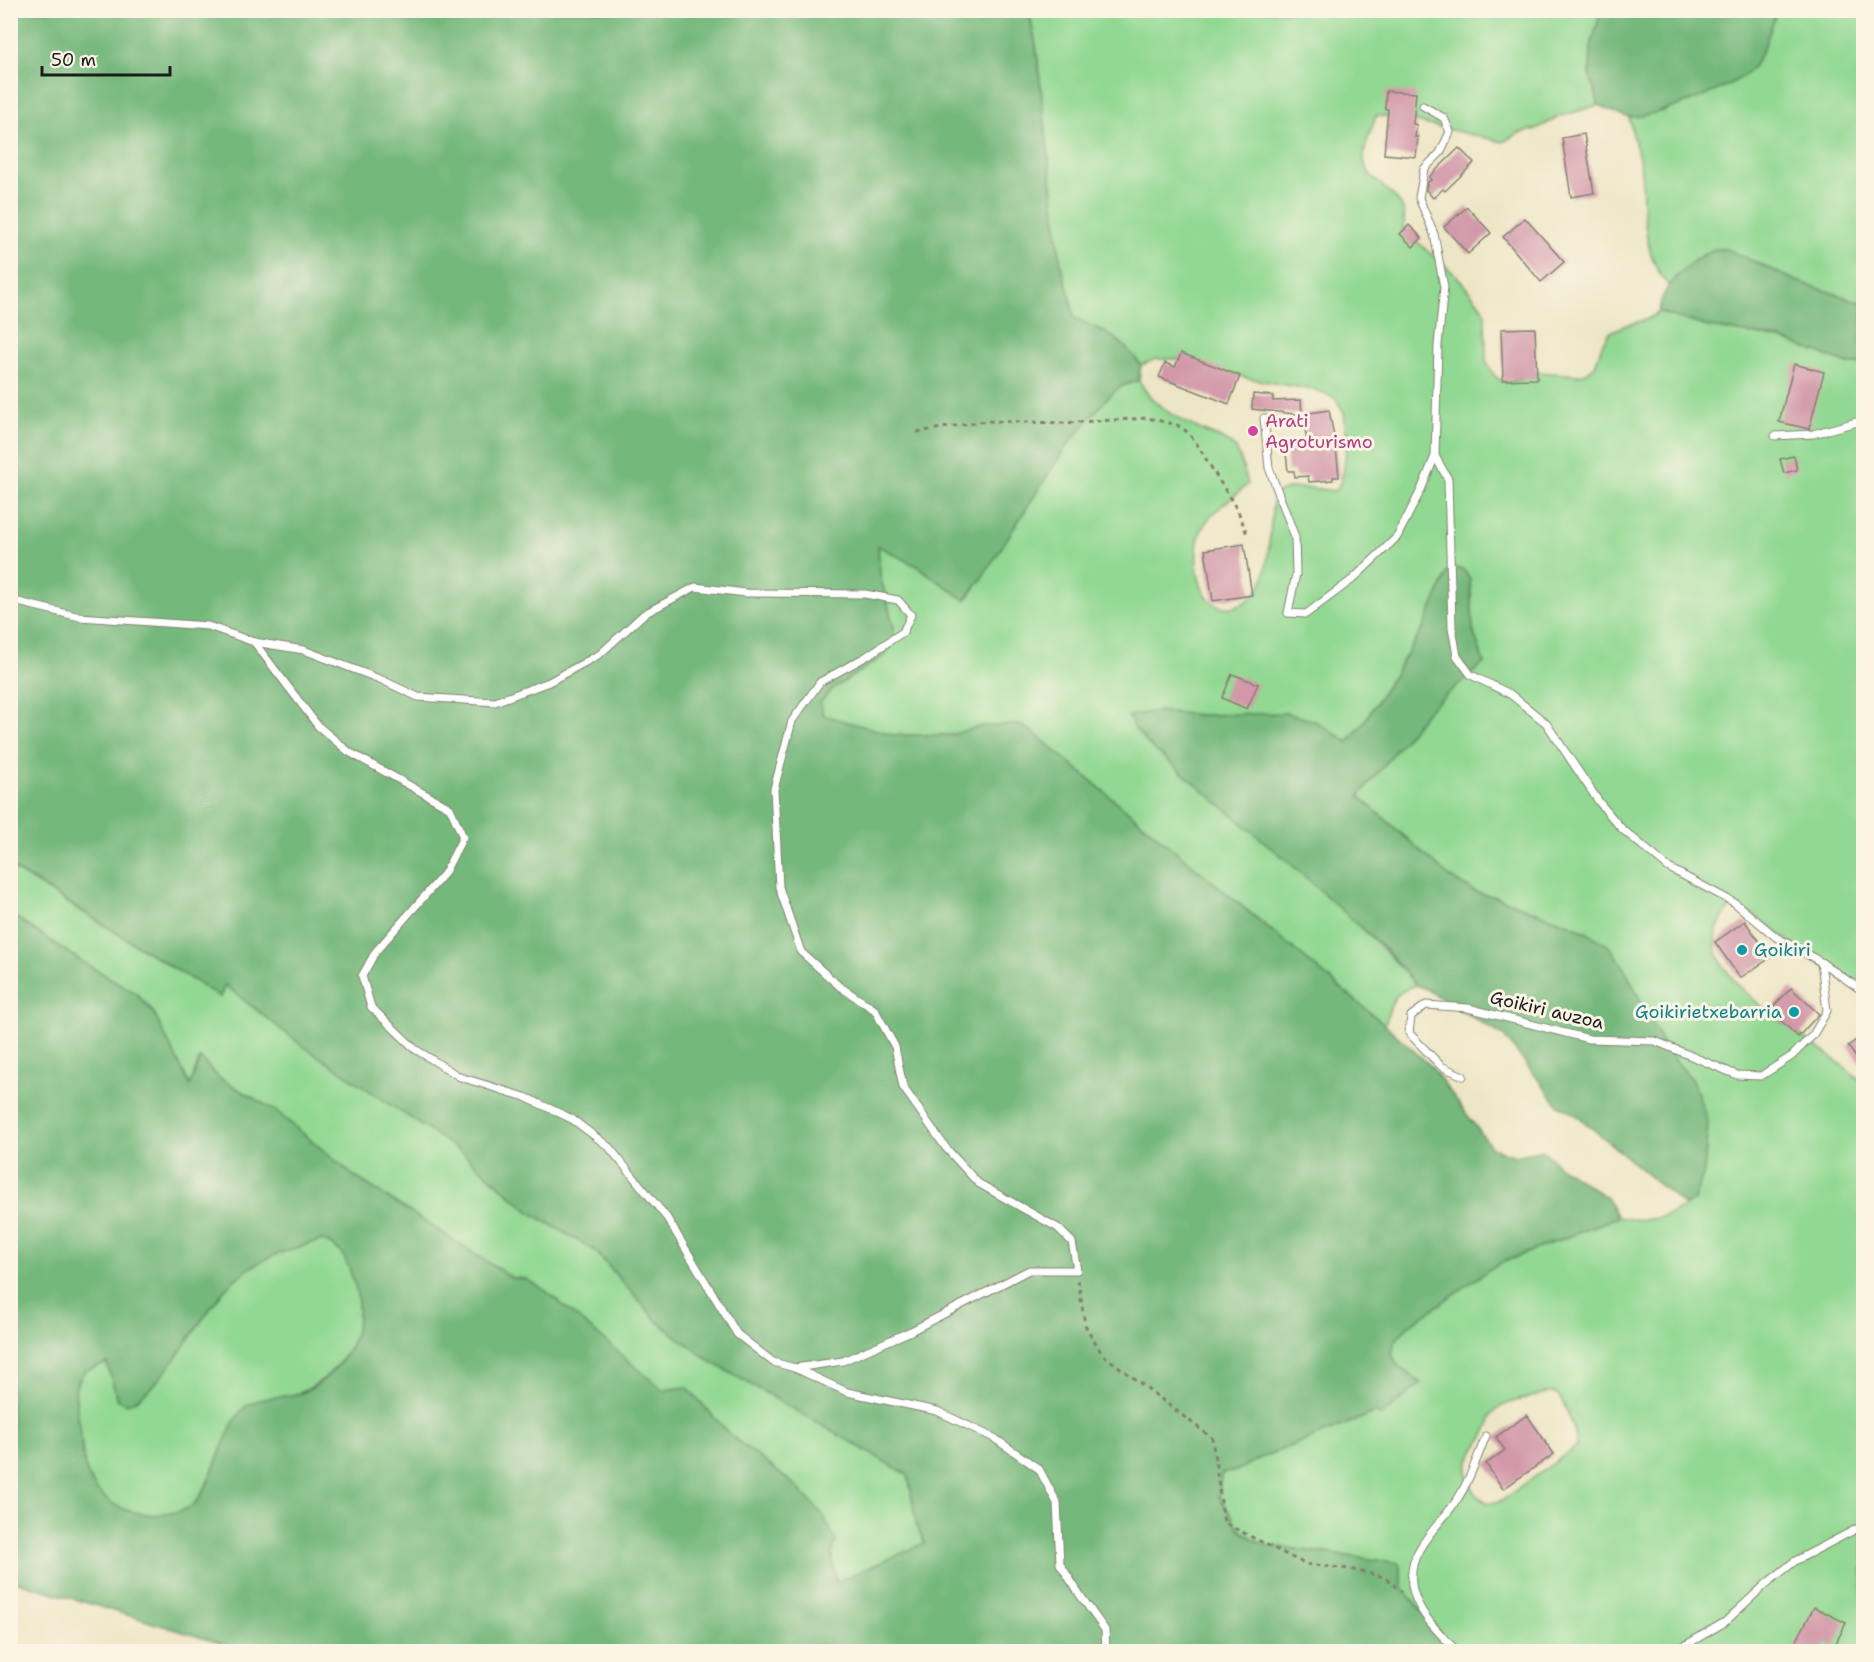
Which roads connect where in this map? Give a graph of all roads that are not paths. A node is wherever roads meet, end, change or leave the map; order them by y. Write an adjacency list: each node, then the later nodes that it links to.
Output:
1 (1423, 106): 5 (lane)
2 (1264, 418): 5 (lane)
3 (1863, 420): 4 (lane)
4 (1775, 436)
5 (1435, 456): 8 (lane)
6 (10, 600): 7 (lane)
7 (254, 642): 11 (lane); 11 (lane)
8 (1821, 962): 9 (lane); 10 (lane, Goikiri auzoa)
9 (1863, 992)
10 (1463, 1076)
11 (795, 1368): 14 (lane)
12 (1486, 1436): 15 (lane)
13 (1863, 1525): 16 (lane)
14 (1106, 1652)
15 (1458, 1652)
16 (1669, 1652)

